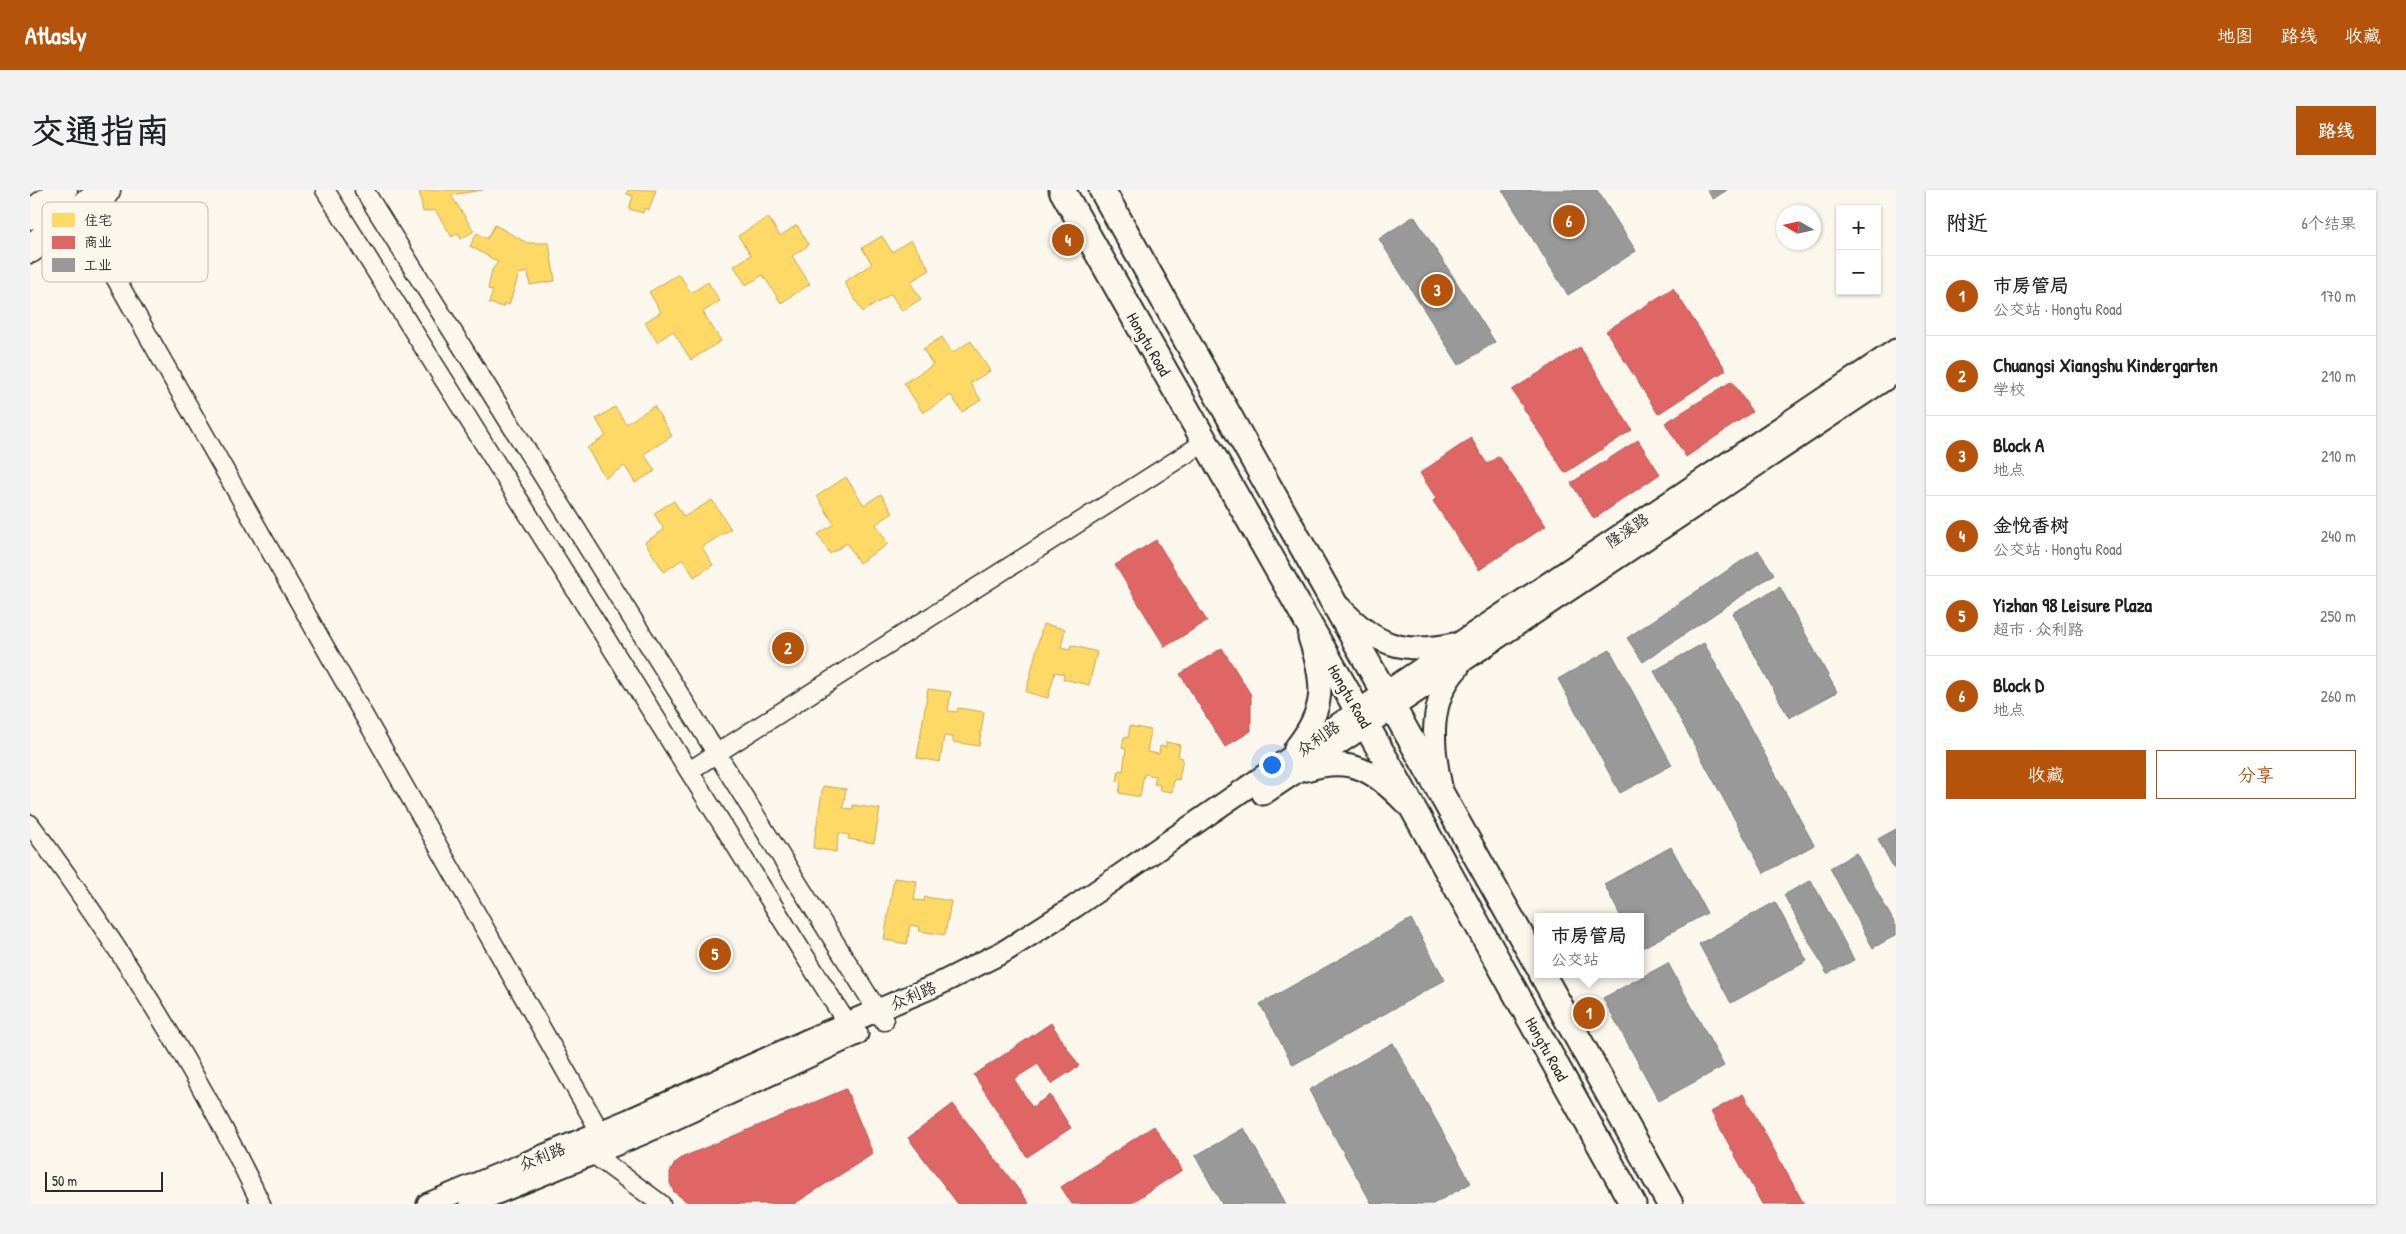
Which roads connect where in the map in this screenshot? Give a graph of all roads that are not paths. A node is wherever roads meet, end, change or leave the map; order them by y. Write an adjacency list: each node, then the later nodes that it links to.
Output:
1 (63, 190): 8 (main road)
2 (106, 190): 9 (main road)
3 (110, 190): 10 (street)
4 (325, 190): 24 (street)
5 (364, 190): 22 (street)
6 (1062, 190): 16 (main road, Hongtu Road)
7 (1102, 190): 17 (main road, Hongtu Road)
8 (47, 202)
9 (91, 202)
10 (106, 202)
11 (42, 206): 12 (main road)
12 (30, 215)
13 (118, 282): 32 (street)
14 (1896, 350): 19 (street, 隆溪路)
15 (1896, 372): 19 (street, 隆溪路)
16 (1205, 442): 18 (main road, Hongtu Road); 22 (street)
17 (1334, 600): 19 (street); 20 (main road, Hongtu Road)
18 (1302, 613): 21 (main road, Hongtu Road); 23 (street)
19 (1465, 649): 20 (street, 隆溪路); 25 (street)
20 (1390, 700): 21 (street, 隆溪路); 25 (main road, Hongtu Road)
21 (1362, 718): 23 (street, 众利路); 26 (main road, Hongtu Road)
22 (717, 754): 24 (street); 30 (street)
23 (1287, 769): 26 (street); 30 (street, 众利路)
24 (689, 772): 31 (street)
25 (1444, 798): 28 (main road, Hongtu Road)
26 (1417, 815): 37 (main road, Hongtu Road)
27 (30, 824): 33 (street)
28 (1534, 959)
29 (1544, 978): 38 (main road, Hongtu Road)
30 (881, 1016): 31 (street, 众利路)
31 (851, 1029): 32 (street, 众利路)
32 (600, 1144): 34 (street, 众利路); 35 (street, 众利路); 36 (street)
33 (261, 1204)
34 (428, 1204)
35 (470, 1204)
36 (661, 1204)
37 (1633, 1204)
38 (1670, 1204)

